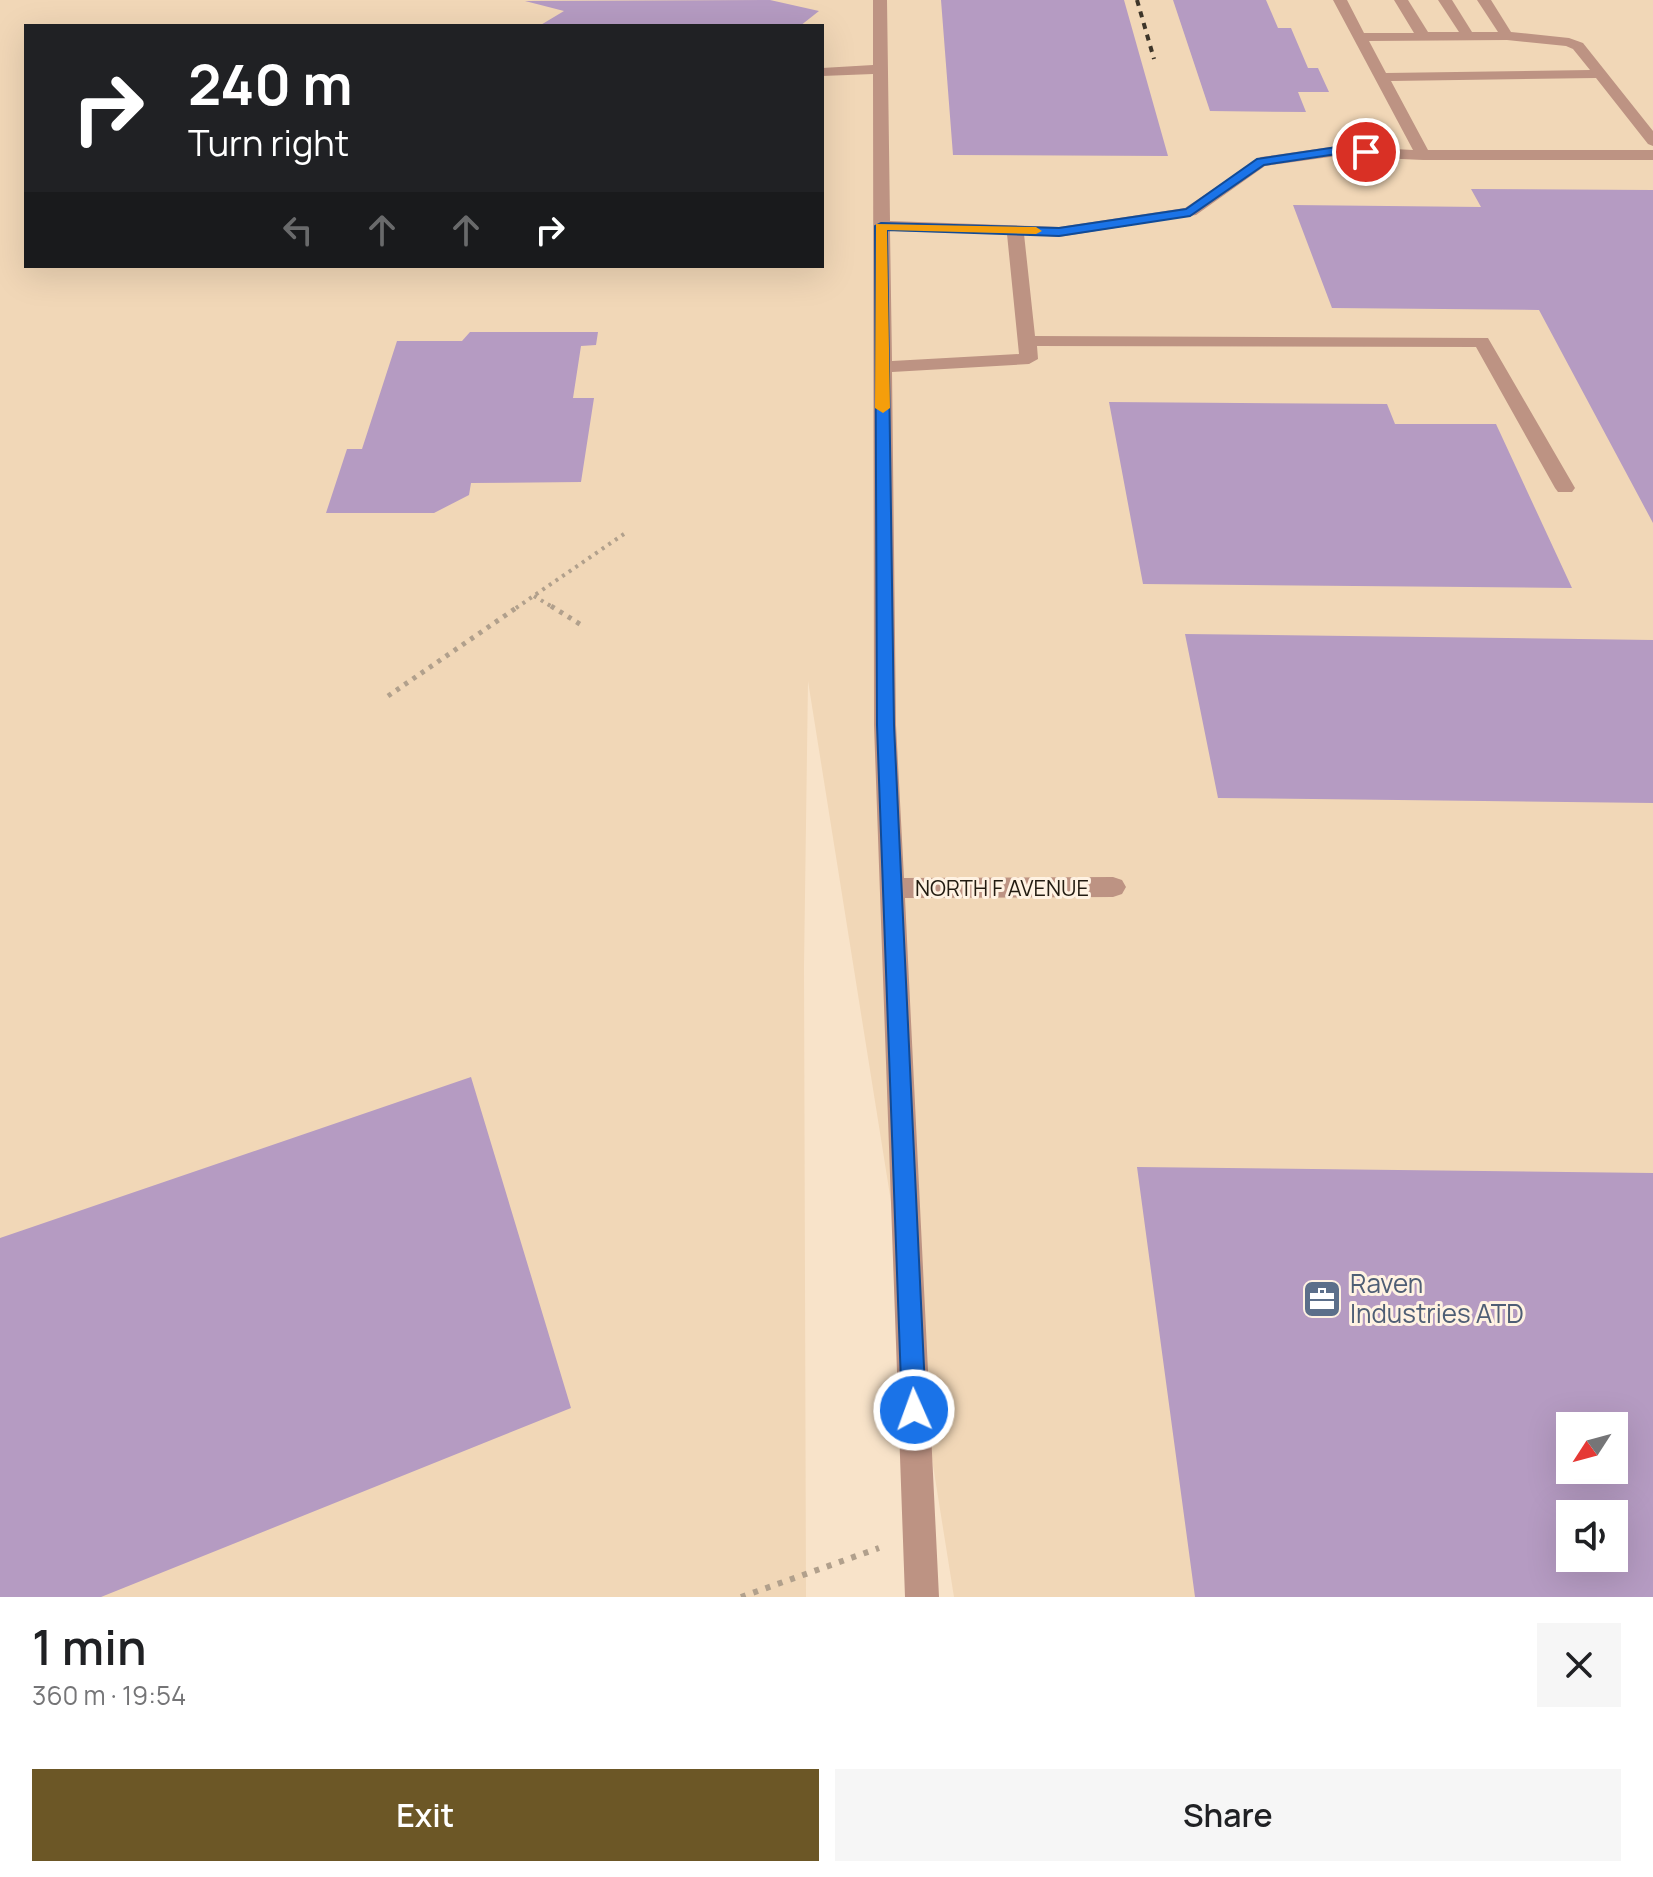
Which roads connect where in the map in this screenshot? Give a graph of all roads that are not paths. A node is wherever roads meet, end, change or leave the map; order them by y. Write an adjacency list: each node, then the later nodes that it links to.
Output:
1 (880, 0): 10 (street)
2 (1340, 0): 8 (street)
3 (1401, 0): 9 (street)
4 (1445, 0): 6 (street)
5 (1484, 0): 7 (street)
6 (1468, 36): 7 (street); 9 (street)
7 (1507, 36): 12 (street)
8 (1360, 37): 9 (street); 13 (street)
9 (1424, 37)
10 (880, 69): 11 (street); 17 (street)
11 (824, 72)
12 (1600, 74): 13 (street); 14 (street)
13 (1382, 77): 15 (street)
14 (1653, 141)
15 (1423, 155): 16 (street); 18 (street)
16 (1653, 155)
17 (881, 226): 18 (street); 20 (street)
18 (1015, 229): 19 (street)
19 (1027, 341): 20 (street); 21 (street)
20 (882, 367): 23 (street)
21 (1565, 488)
22 (1113, 887): 23 (street, NORTH F AVENUE)
23 (891, 888): 24 (street)
24 (922, 1597)

